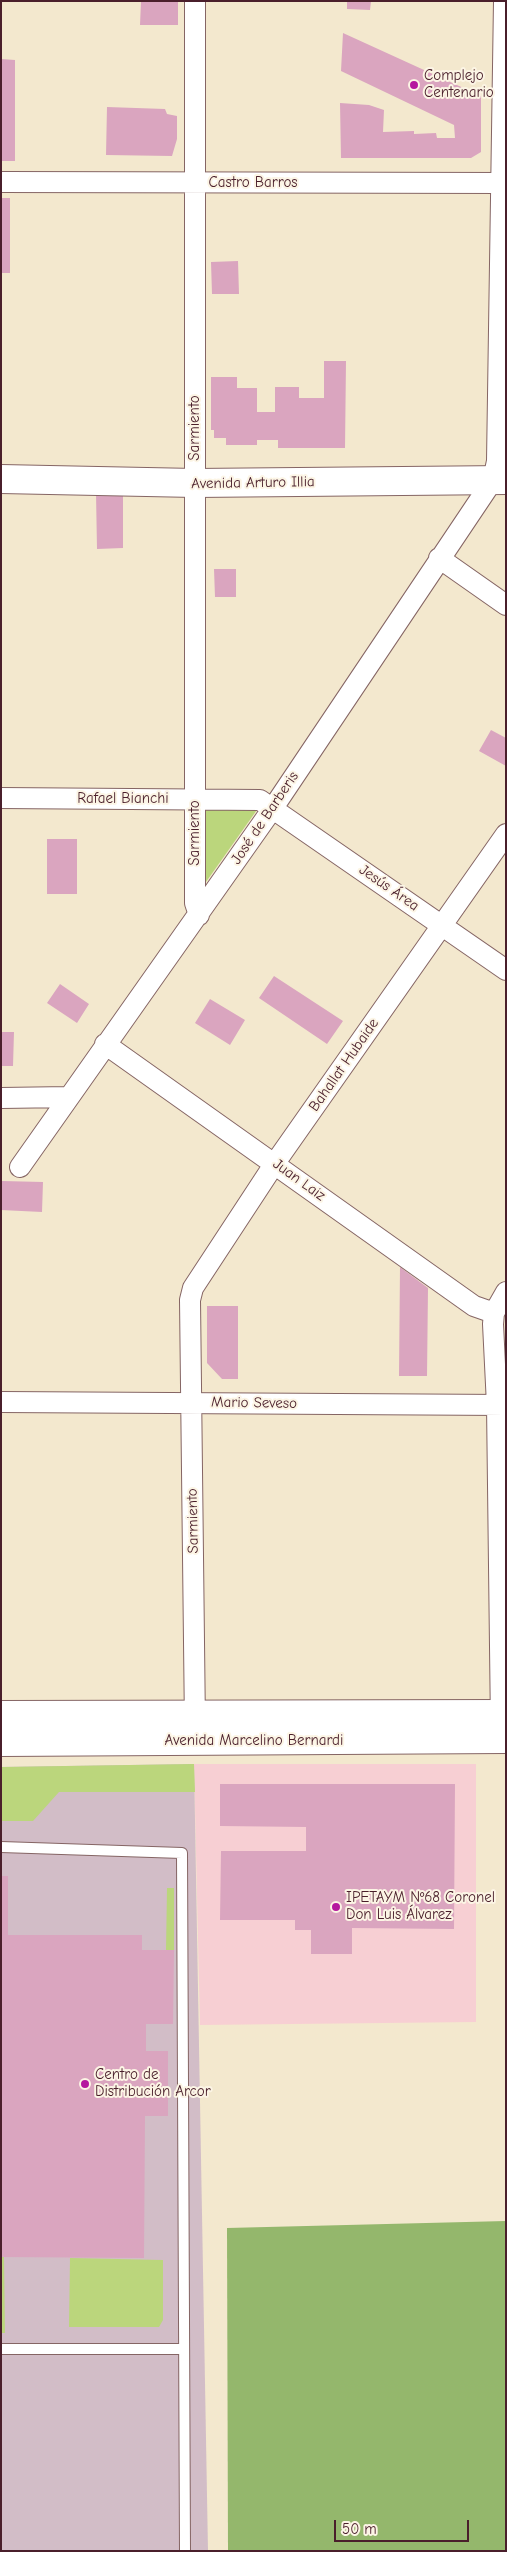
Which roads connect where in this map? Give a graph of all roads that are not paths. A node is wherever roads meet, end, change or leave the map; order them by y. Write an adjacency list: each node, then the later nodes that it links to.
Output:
1 (195, 1): 5 (street, Sarmiento)
2 (504, 1): 4 (street)
3 (1, 182): 5 (street, Castro Barros)
4 (504, 183): 5 (street, Castro Barros); 6 (street)
5 (195, 184): 8 (street, Sarmiento)
6 (498, 474): 8 (main road, Avenida Arturo Illia); 9 (street, José de Barberis)
7 (1, 479): 8 (main road, Avenida Arturo Illia)
8 (195, 484): 12 (street, Sarmiento)
9 (439, 558): 10 (street); 13 (street, José de Barberis)
10 (506, 605)
11 (1, 798): 12 (street, Rafael Bianchi)
12 (195, 800): 13 (street, Rafael Bianchi); 15 (street, Sarmiento)
13 (272, 808): 15 (street, José de Barberis); 16 (street, Jesús Área)
14 (506, 834): 16 (street, Bahallat Hubaide)
15 (199, 914): 18 (street, José de Barberis)
16 (443, 926): 17 (street, Jesús Área); 21 (street, Bahallat Hubaide)
17 (506, 970)
18 (105, 1044): 19 (street, José de Barberis); 21 (street, Juan Laiz)
19 (69, 1097): 20 (street); 22 (street, José de Barberis)
20 (1, 1098)
21 (276, 1164): 24 (street, Bahallat Hubaide); 25 (street, Juan Laiz)
22 (20, 1167)
23 (506, 1292): 25 (street)
24 (190, 1300): 27 (street, Sarmiento)
25 (494, 1313): 28 (street)
26 (1, 1402): 27 (street, Mario Seveso)
27 (191, 1402): 28 (street, Mario Seveso); 30 (street, Sarmiento)
28 (501, 1405): 31 (street)
29 (1, 1715): 30 (main road, Avenida Marcelino Bernardi)
30 (195, 1715): 31 (main road, Avenida Marcelino Bernardi); 33 (street, Sarmiento)
31 (503, 1727): 33 (main road, Avenida Marcelino Bernardi)
32 (1, 1742): 33 (main road, Avenida Marcelino Bernardi)
33 (194, 1742)
34 (1, 1847): 36 (lane)
35 (1, 2348): 36 (lane)
36 (184, 2349): 37 (lane)
37 (185, 2551)

